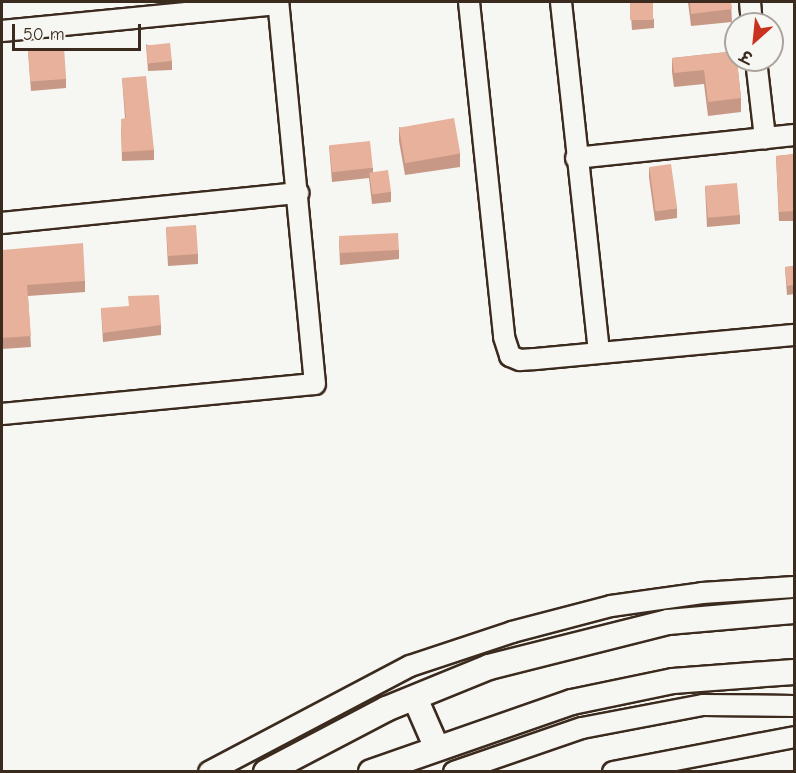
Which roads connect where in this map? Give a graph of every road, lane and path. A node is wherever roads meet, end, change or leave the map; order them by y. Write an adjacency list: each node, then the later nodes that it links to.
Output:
1 (469, 2): 12 (street)
2 (561, 2): 8 (street)
3 (278, 3): 4 (street); 9 (street)
4 (2, 31)
5 (757, 72): 7 (street)
6 (795, 135): 7 (street)
7 (765, 138): 8 (street)
8 (576, 158): 12 (street)
9 (298, 193): 10 (street); 13 (street)
10 (2, 222)
11 (795, 335): 12 (street)
12 (599, 352)
13 (2, 414)
14 (795, 587): 15 (street)
15 (748, 602): 16 (street); 18 (street); 22 (street)
16 (795, 612)
17 (795, 672): 21 (street)
18 (415, 699): 21 (street); 23 (street)
19 (795, 706): 25 (street)
20 (795, 737): 26 (street)
21 (426, 757): 24 (street)
22 (209, 771)
23 (266, 771)
24 (371, 771)
25 (454, 771)
26 (613, 771)

